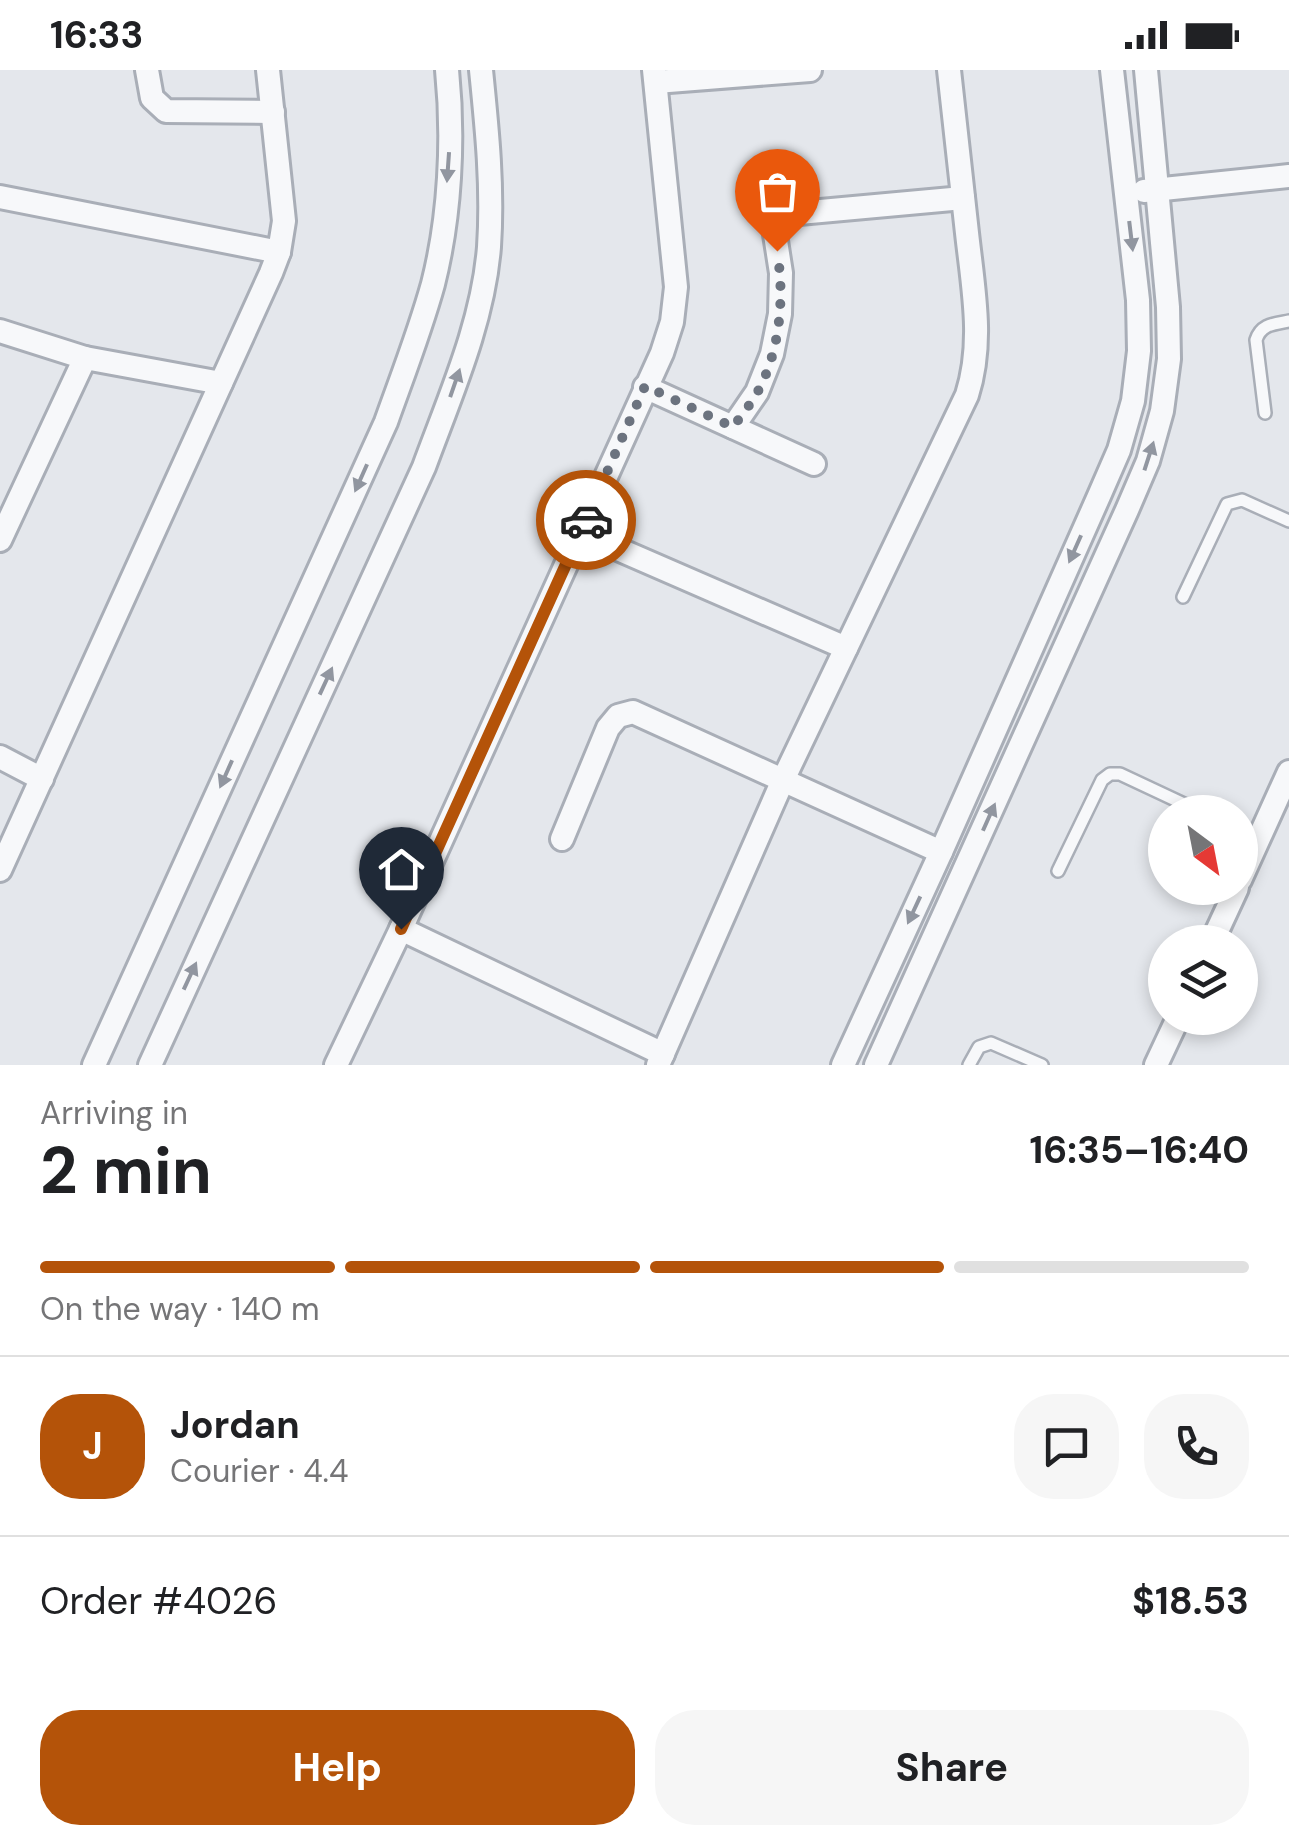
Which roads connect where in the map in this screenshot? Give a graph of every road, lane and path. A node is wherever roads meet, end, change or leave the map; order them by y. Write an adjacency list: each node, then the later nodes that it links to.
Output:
1 (147, 70): 10 (street)
2 (268, 70): 10 (street)
3 (447, 70): 43 (street, one-way to 43)
4 (481, 70): 44 (street, one-way to 4)
5 (810, 70): 9 (street)
6 (948, 70): 15 (street)
7 (1112, 70): 13 (street)
8 (1146, 70): 12 (street)
9 (655, 76): 21 (street)
10 (273, 112): 16 (street)
11 (1289, 176): 12 (street)
12 (1157, 190): 13 (street); 47 (street, one-way to 12)
13 (1126, 193): 37 (street, one-way to 37)
14 (0, 196): 16 (street)
15 (963, 198): 23 (street); 29 (street)
16 (279, 252): 20 (street)
17 (1289, 322): 22 (lane)
18 (0, 331): 19 (street)
19 (85, 358): 20 (street); 27 (street)
20 (222, 383): 32 (street)
21 (645, 386): 23 (street); 26 (street)
22 (1265, 412)
23 (733, 427): 24 (street)
24 (814, 464)
25 (1289, 521): 28 (lane)
26 (581, 532): 29 (street); 40 (street)
27 (0, 540)
28 (1183, 597)
29 (846, 648): 33 (street)
30 (0, 756): 32 (street)
31 (1289, 772): 35 (street)
32 (42, 778): 38 (street)
33 (783, 780): 36 (street); 37 (street); 42 (street)
34 (1164, 795): 39 (lane)
35 (1258, 822)
36 (562, 839)
37 (941, 852): 46 (street, one-way to 46)
38 (0, 870)
39 (1058, 871)
40 (401, 929): 42 (street); 45 (street)
41 (1170, 1035): 50 (street)
42 (660, 1060)
43 (94, 1065)
44 (150, 1065)
45 (336, 1065)
46 (843, 1065)
47 (876, 1065)
48 (969, 1065): 49 (lane)
49 (1042, 1065)
50 (1156, 1065)

